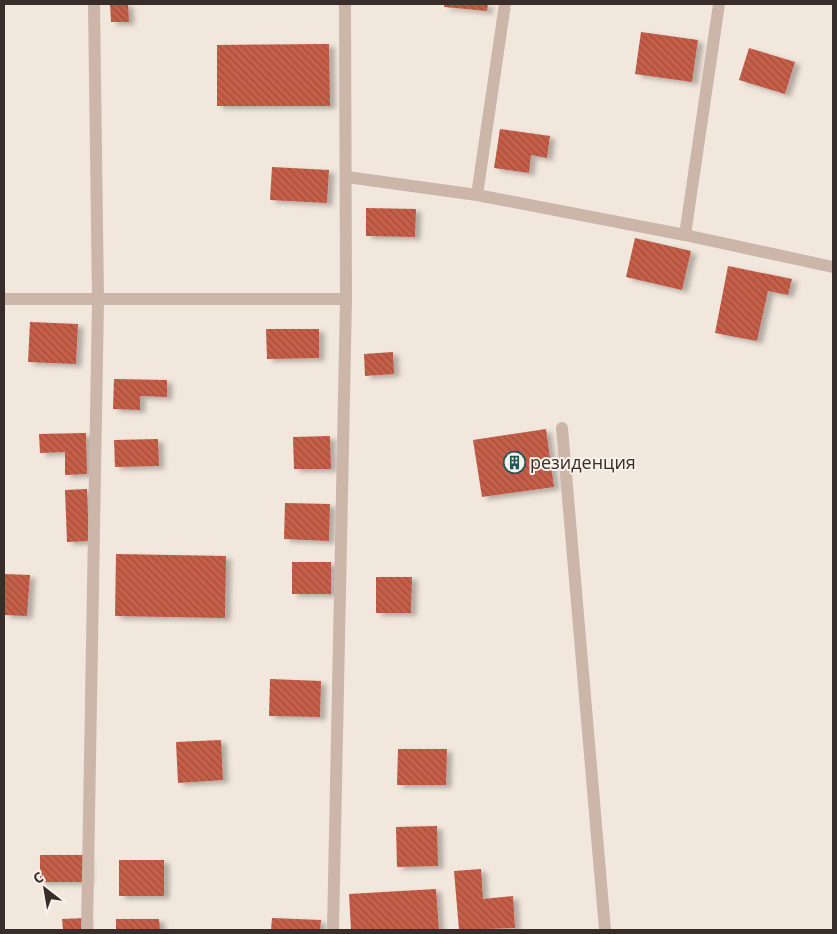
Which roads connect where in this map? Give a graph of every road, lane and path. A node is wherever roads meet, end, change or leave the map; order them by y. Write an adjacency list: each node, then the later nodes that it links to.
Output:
1 (94, 4): 11 (street)
2 (345, 4): 5 (street)
3 (505, 4): 6 (street)
4 (719, 4): 7 (street)
5 (347, 177): 6 (street); 10 (street)
6 (477, 195): 7 (street)
7 (685, 235): 8 (street)
8 (833, 267)
9 (4, 299): 11 (street)
10 (346, 299): 11 (street); 14 (street)
11 (98, 300): 13 (street)
12 (562, 428): 15 (street)
13 (87, 930)
14 (333, 930)
15 (605, 930)

